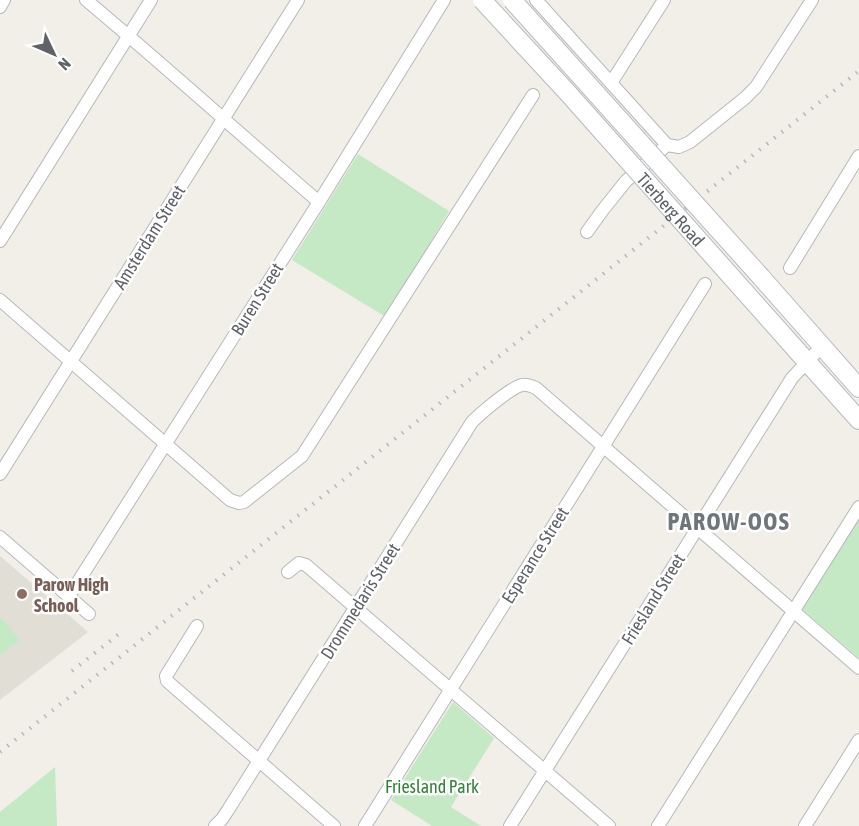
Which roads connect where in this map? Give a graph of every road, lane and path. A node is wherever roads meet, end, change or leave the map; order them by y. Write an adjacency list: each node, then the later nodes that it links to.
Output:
1 (4, 0): 11 (street)
2 (86, 0): 12 (street)
3 (152, 0): 12 (street)
4 (298, 0): 15 (street, Amsterdam Street)
5 (444, 0): 18 (street, Buren Street)
6 (482, 0): 25 (main road, Tierberg Road, bridge)
7 (512, 0): 24 (main road, Tierberg Road, bridge)
8 (537, 0): 13 (street)
9 (664, 0): 13 (street)
10 (812, 0): 16 (street)
11 (0, 7)
12 (129, 36): 15 (street); 20 (street)
13 (611, 83): 16 (street)
14 (532, 95): 29 (street)
15 (223, 119): 18 (street); 26 (street, Amsterdam Street)
16 (668, 145): 19 (street)
17 (859, 156): 21 (street)
18 (319, 202): 29 (street, Buren Street)
19 (587, 232)
20 (0, 241)
21 (790, 268)
22 (705, 284): 30 (street, Esperance Street)
23 (0, 300): 26 (street)
24 (818, 342): 25 (street, Friesland Street); 27 (main road, Tierberg Road)
25 (803, 358): 28 (main road, Tierberg Road); 33 (street, Friesland Street)
26 (71, 362): 29 (street); 31 (street, Amsterdam Street)
27 (859, 388)
28 (859, 420)
29 (166, 444): 36 (street, Buren Street)
30 (603, 447): 33 (street); 37 (street, Drommedaris Street); 42 (street, Esperance Street)
31 (0, 474)
32 (859, 507): 38 (street)
33 (698, 529): 38 (street); 45 (street, Friesland Street)
34 (0, 537): 36 (street)
35 (288, 572): 37 (street)
36 (69, 596): 39 (street)
37 (356, 608): 42 (street); 44 (street, Drommedaris Street)
38 (793, 610): 41 (street); 51 (street)
39 (89, 614)
40 (197, 626): 44 (street)
41 (859, 668)
42 (451, 689): 45 (street); 48 (street, Esperance Street)
43 (859, 740): 52 (street)
44 (259, 761): 46 (street, Drommedaris Street); 47 (street)
45 (545, 771): 49 (street, Friesland Street); 50 (street)
46 (215, 826)
47 (334, 826)
48 (365, 826)
49 (510, 826)
50 (609, 826)
51 (658, 826)
52 (805, 826)

